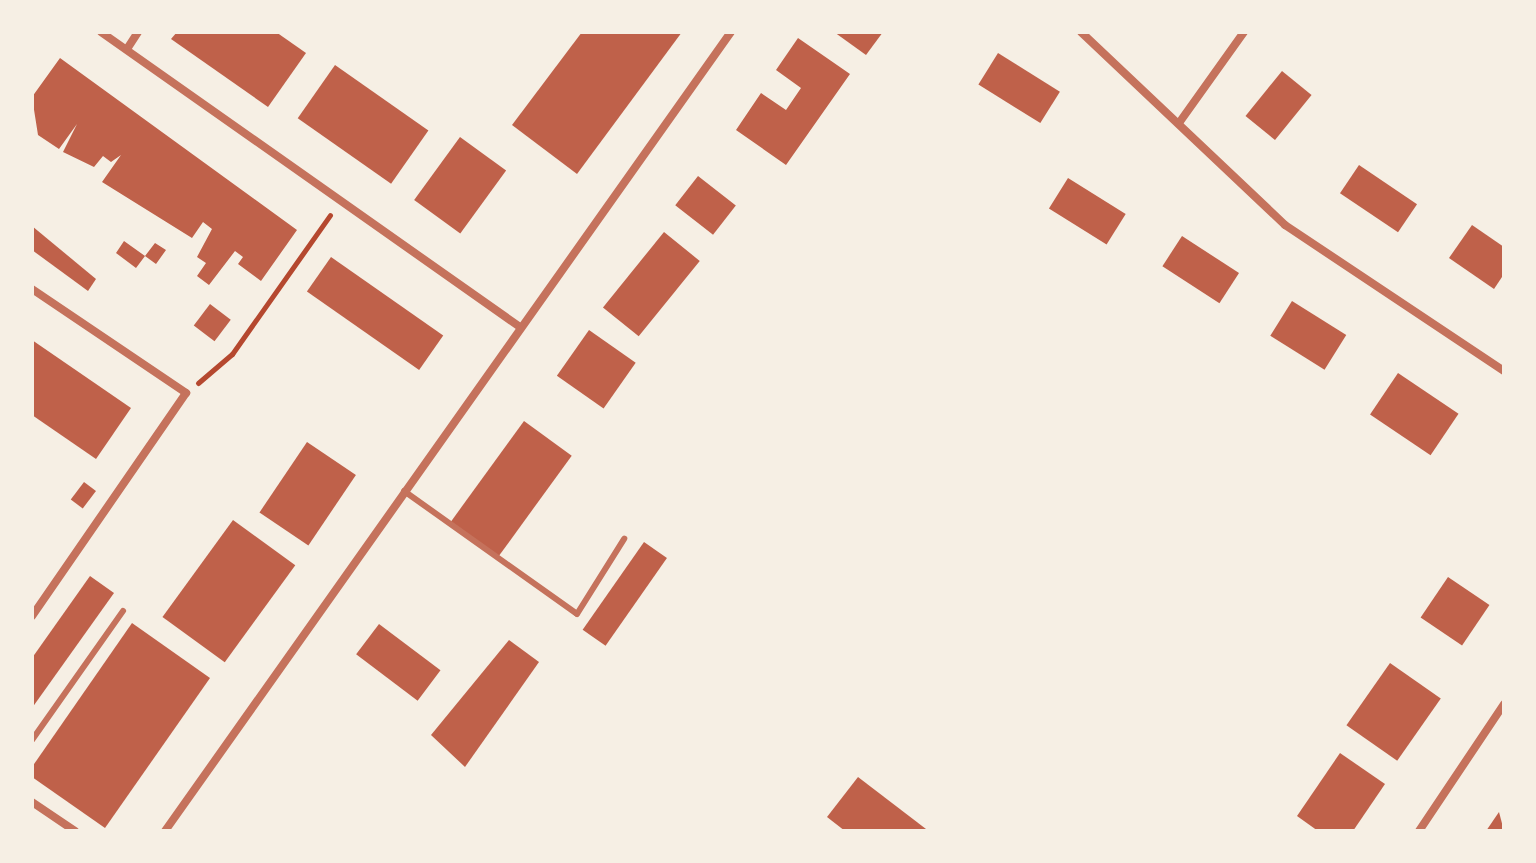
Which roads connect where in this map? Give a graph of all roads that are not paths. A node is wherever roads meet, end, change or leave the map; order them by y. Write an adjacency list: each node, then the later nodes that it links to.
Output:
1 (101, 32): 6 (street)
2 (138, 32): 6 (street)
3 (731, 32): 9 (street)
4 (1081, 32): 7 (street)
5 (1244, 32): 7 (street)
6 (127, 49): 9 (street)
7 (1179, 123): 10 (street)
8 (32, 289): 14 (street)
9 (520, 327): 11 (street)
10 (1504, 371)
11 (404, 491): 12 (lane); 19 (street)
12 (624, 539)
13 (123, 611): 16 (lane)
14 (32, 616)
15 (1504, 704): 20 (street)
16 (32, 740)
17 (32, 802): 18 (street)
18 (75, 831)
19 (165, 831)
20 (1419, 831)

